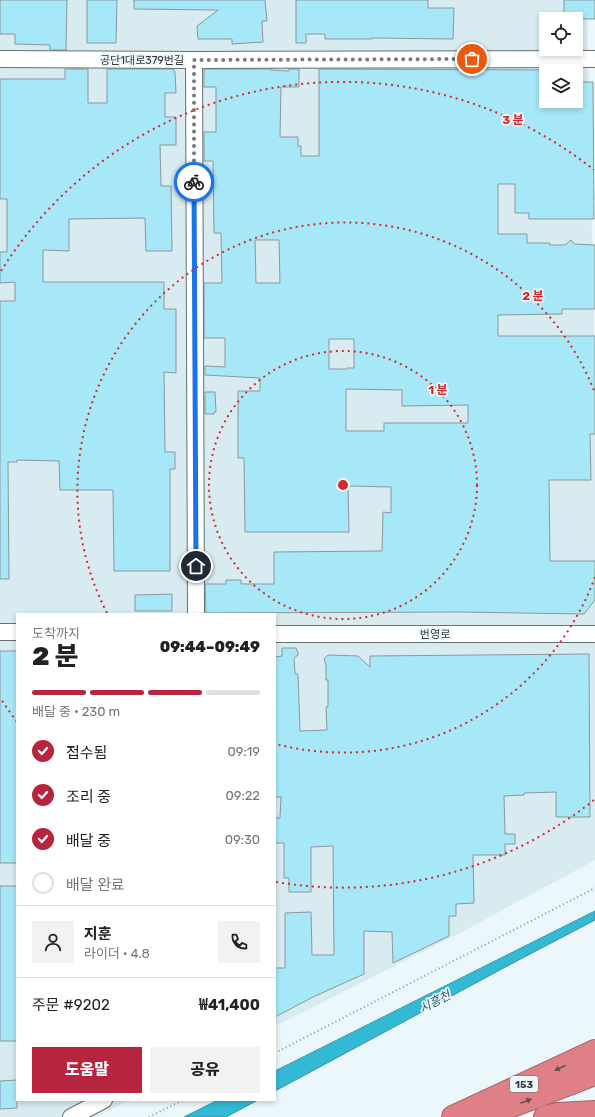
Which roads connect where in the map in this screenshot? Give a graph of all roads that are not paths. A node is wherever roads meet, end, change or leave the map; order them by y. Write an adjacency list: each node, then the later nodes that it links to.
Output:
1 (0, 59): 3 (street, 공단1대로379번길)
2 (595, 59): 3 (street, 공단1대로379번길)
3 (194, 60): 4 (street)
4 (196, 613)
5 (0, 632): 6 (street)
6 (16, 632)
7 (276, 634): 8 (street, 번영로)
8 (595, 634)
9 (595, 1051): 14 (highway, 153, one-way to 14)
10 (595, 1074): 15 (highway, 153, one-way to 10)
11 (102, 1101): 13 (street)
12 (595, 1112): 16 (highway)
13 (71, 1117)
14 (452, 1117)
15 (490, 1117)
16 (545, 1117)

